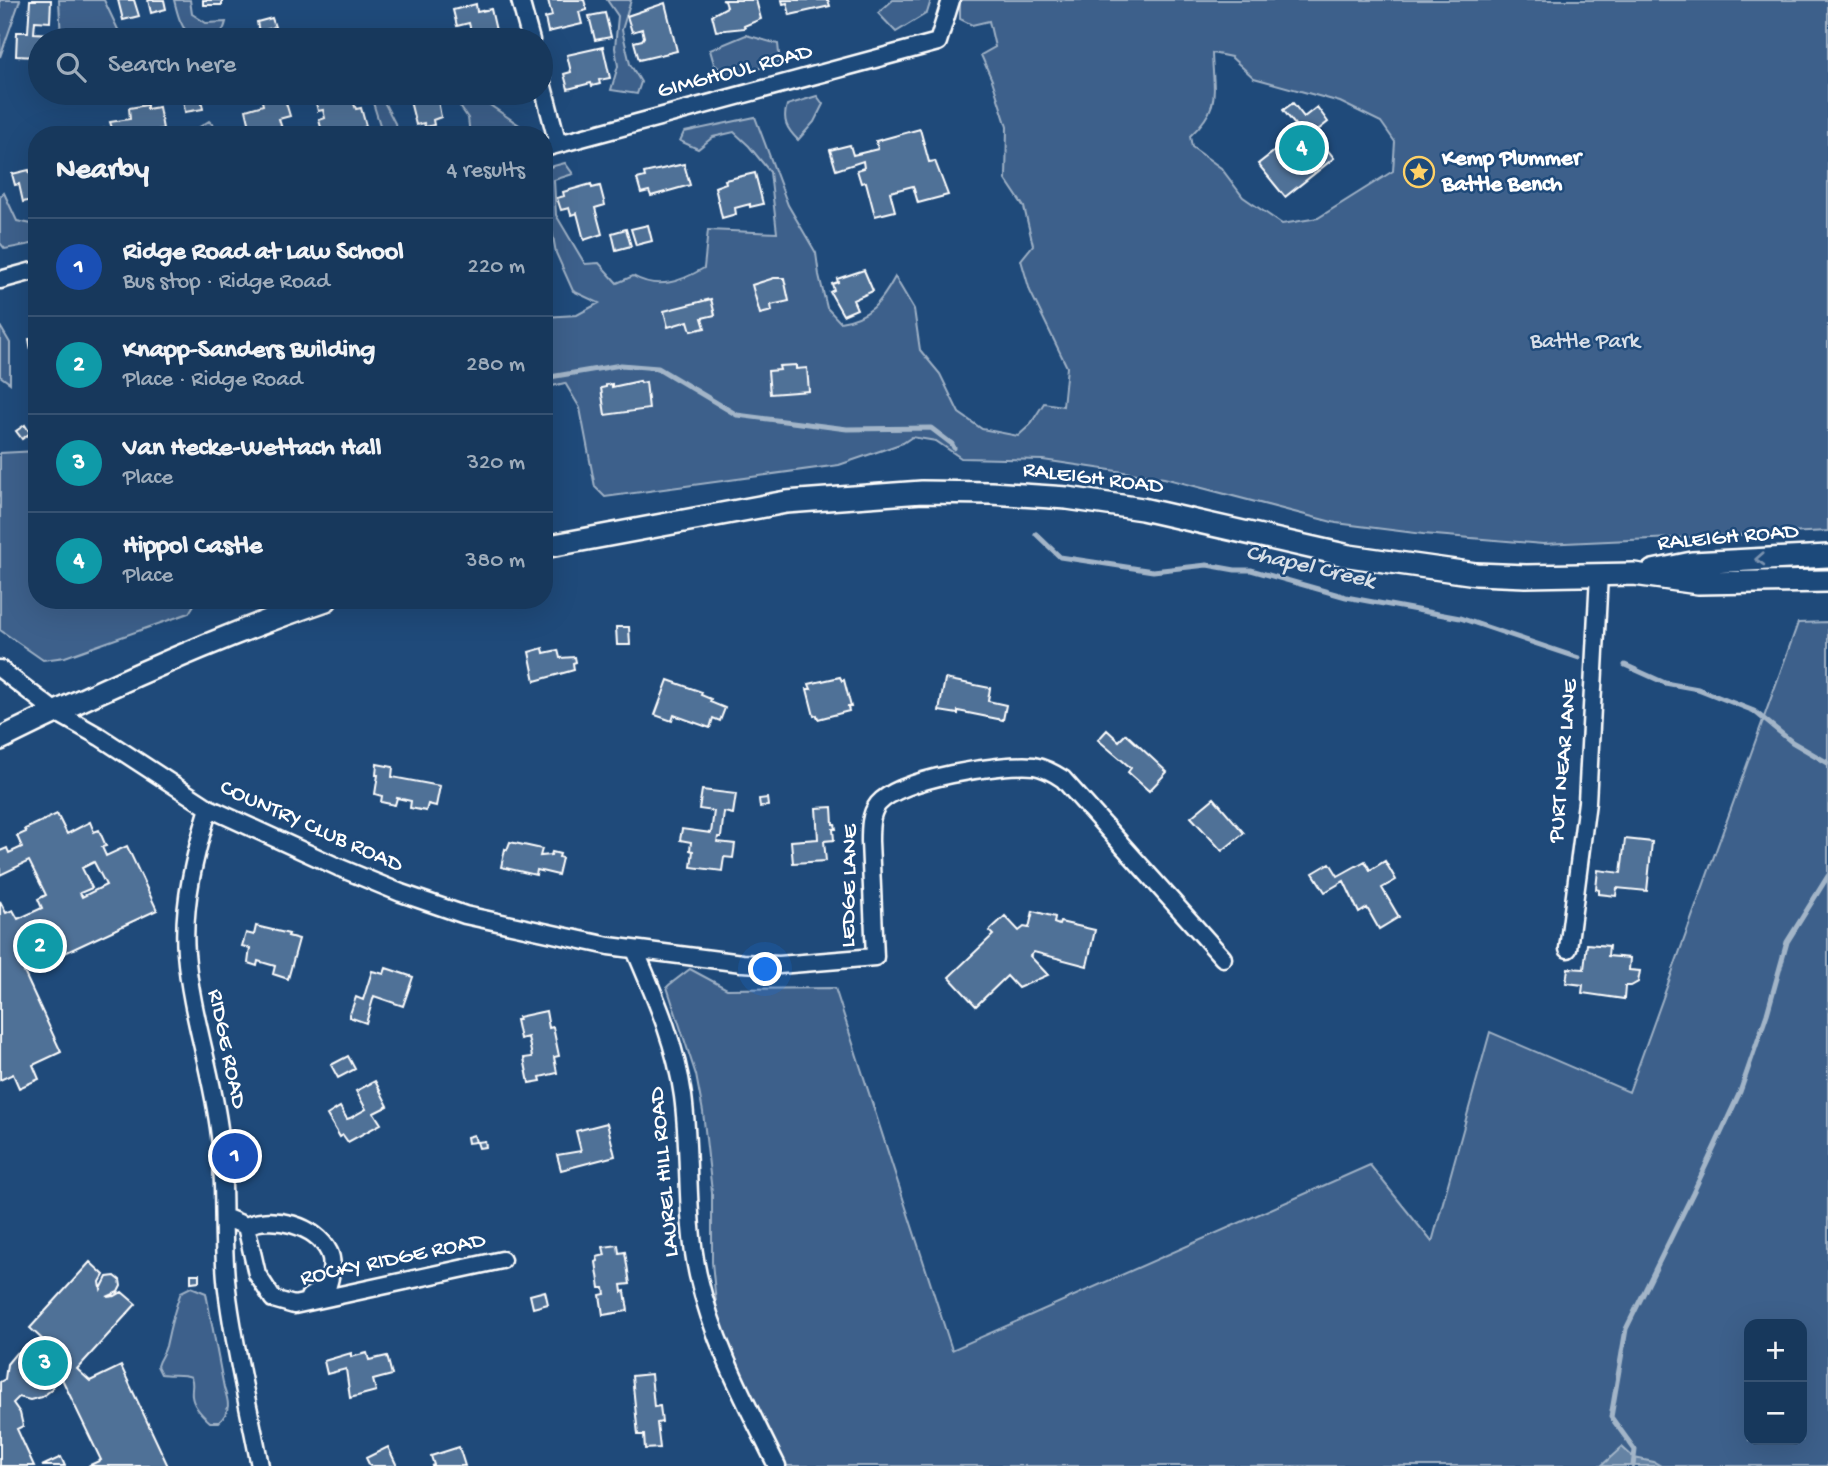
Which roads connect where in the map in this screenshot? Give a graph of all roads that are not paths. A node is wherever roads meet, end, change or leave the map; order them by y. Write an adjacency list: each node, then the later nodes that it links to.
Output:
1 (520, 0): 3 (street)
2 (951, 0): 6 (street, GIMGHOUL ROAD)
3 (528, 28)
4 (545, 105): 5 (street)
5 (548, 126)
6 (553, 145)
7 (28, 272): 8 (street)
8 (0, 280)
9 (553, 545): 12 (main road, RALEIGH ROAD)
10 (1828, 556): 11 (main road, RALEIGH ROAD, one-way to 11)
11 (1634, 574): 12 (main road, RALEIGH ROAD); 13 (main road, RALEIGH ROAD)
12 (1599, 575): 19 (street, PURT NEAR LANE)
13 (1828, 581)
14 (300, 609): 16 (main road)
15 (0, 669): 16 (street, COUNTRY CLUB ROAD)
16 (56, 712): 17 (main road); 18 (street, COUNTRY CLUB ROAD)
17 (0, 738)
18 (209, 808): 20 (street, COUNTRY CLUB ROAD); 22 (street, RIDGE ROAD)
19 (1568, 949)
20 (635, 950): 21 (street, LEDGE LANE); 27 (street, LAUREL HILL ROAD)
21 (1223, 958)
22 (224, 1217): 23 (street, ROCKY RIDGE ROAD); 26 (street, RIDGE ROAD)
23 (246, 1226): 25 (street, ROCKY RIDGE ROAD); 25 (street, ROCKY RIDGE ROAD)
24 (502, 1260): 25 (street, ROCKY RIDGE ROAD)
25 (294, 1305)
26 (260, 1466)
27 (777, 1466)

